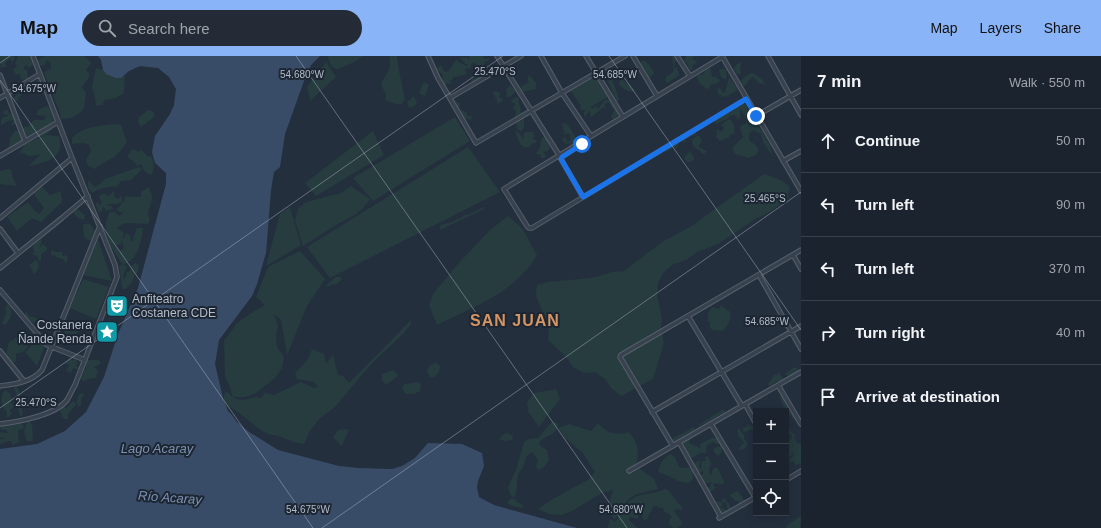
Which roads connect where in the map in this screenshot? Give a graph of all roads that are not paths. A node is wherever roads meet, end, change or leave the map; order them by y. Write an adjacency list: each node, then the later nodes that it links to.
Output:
1 (33, 56): 14 (street)
2 (428, 56): 23 (street)
3 (497, 56): 12 (street)
4 (521, 56): 12 (street)
5 (541, 56): 19 (street)
6 (586, 56): 13 (street)
7 (625, 56): 13 (street)
8 (633, 56): 20 (street)
9 (677, 56): 16 (street)
10 (722, 56): 16 (street); 24 (street)
11 (768, 56): 21 (street)
12 (503, 67): 23 (street); 25 (street)
13 (596, 73): 19 (street); 28 (street)
14 (40, 74): 18 (street); 29 (street)
15 (0, 75): 18 (street)
16 (690, 76): 20 (street)
17 (801, 90): 21 (street)
18 (7, 93): 22 (street); 32 (street)
19 (562, 93): 25 (street); 30 (street)
20 (657, 96): 28 (street)
21 (790, 97): 26 (street); 27 (street)
22 (0, 98)
23 (450, 98): 25 (street)
24 (746, 99): 27 (street); 40 (street)
25 (530, 111): 34 (street)
26 (801, 115)
27 (756, 116): 37 (street)
28 (623, 117): 30 (street)
29 (58, 122): 32 (street); 36 (street)
30 (591, 136): 31 (street)
31 (583, 140): 34 (street); 40 (street)
32 (25, 141): 35 (street)
33 (801, 151): 37 (street)
34 (558, 155): 40 (street)
35 (0, 156)
36 (72, 158): 39 (street); 41 (street)
37 (783, 161): 38 (street)
38 (801, 191)
39 (88, 196): 42 (street); 45 (street)
40 (583, 197)
41 (0, 218)
42 (100, 226): 54 (street); 57 (street)
43 (0, 229): 45 (street)
44 (801, 250): 46 (street)
45 (18, 253): 47 (street)
46 (793, 255): 48 (street); 49 (street)
47 (0, 268)
48 (801, 269)
49 (759, 275): 51 (street); 53 (street)
50 (0, 290): 54 (street)
51 (688, 316): 58 (street); 64 (street)
52 (801, 326): 53 (street)
53 (791, 332): 55 (street); 58 (street)
54 (50, 346): 57 (street); 60 (street)
55 (801, 350)
56 (0, 351): 60 (street)
57 (85, 360): 66 (street)
58 (722, 372): 63 (street); 64 (street)
59 (801, 372): 61 (street)
60 (24, 381): 62 (street)
61 (778, 385): 63 (street); 68 (street)
62 (0, 386)
63 (744, 405): 65 (street); 67 (street)
64 (652, 412): 70 (street)
65 (753, 419)
66 (0, 424)
67 (711, 424): 69 (street); 74 (street)
68 (801, 424)
69 (679, 442): 70 (street); 75 (street)
70 (673, 446): 71 (street)
71 (629, 471)
72 (801, 471): 73 (street)
73 (789, 477)
74 (753, 494)
75 (753, 498)

